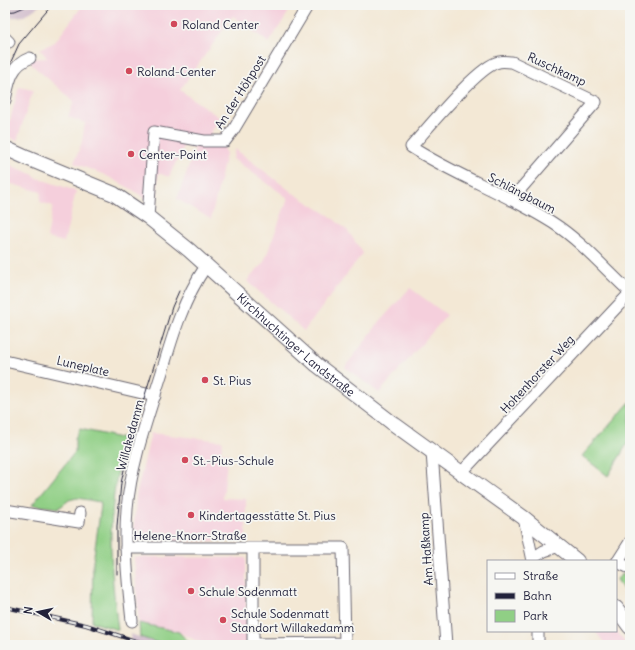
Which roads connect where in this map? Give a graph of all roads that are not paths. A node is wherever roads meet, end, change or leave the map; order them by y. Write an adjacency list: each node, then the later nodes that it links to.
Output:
1 (308, 5): 7 (street, An der Höhpost)
2 (30, 58): 3 (street)
3 (5, 100)
4 (411, 147): 6 (street, Schlängbaum); 6 (street, Ruschkamp)
5 (5, 148): 7 (main road, Kirchhuchtinger Landstraße)
6 (511, 200): 9 (street, Schlängbaum)
7 (148, 217): 8 (main road, Kirchhuchtinger Landstraße)
8 (206, 266): 11 (street, Willakedamm); 12 (main road, Kirchhuchtinger Landstraße)
9 (630, 292): 13 (street, Hohenhorster Weg)
10 (5, 361): 11 (street, Luneplate)
11 (154, 396): 19 (street, Willakedamm)
12 (432, 452): 13 (main road, Kirchhuchtinger Landstraße); 29 (street, Am Haßkamp)
13 (462, 472): 16 (main road, Kirchhuchtinger Landstraße)
14 (5, 510): 15 (street)
15 (80, 513)
16 (524, 518): 18 (main road, Kirchhuchtinger Landstraße); 21 (street)
17 (630, 542): 23 (street)
18 (559, 546): 21 (street); 22 (main road, Kirchhuchtinger Landstraße)
19 (126, 548): 20 (street, Helene-Knorr-Straße); 26 (street, Willakedamm)
20 (253, 548): 20 (street, Helene-Knorr-Straße)
21 (533, 560)
22 (576, 560)
23 (617, 563): 24 (street)
24 (630, 568)
25 (617, 609): 27 (main road)
26 (132, 621)
27 (630, 627)
28 (538, 632): 30 (street)
29 (446, 645)
30 (538, 645)

